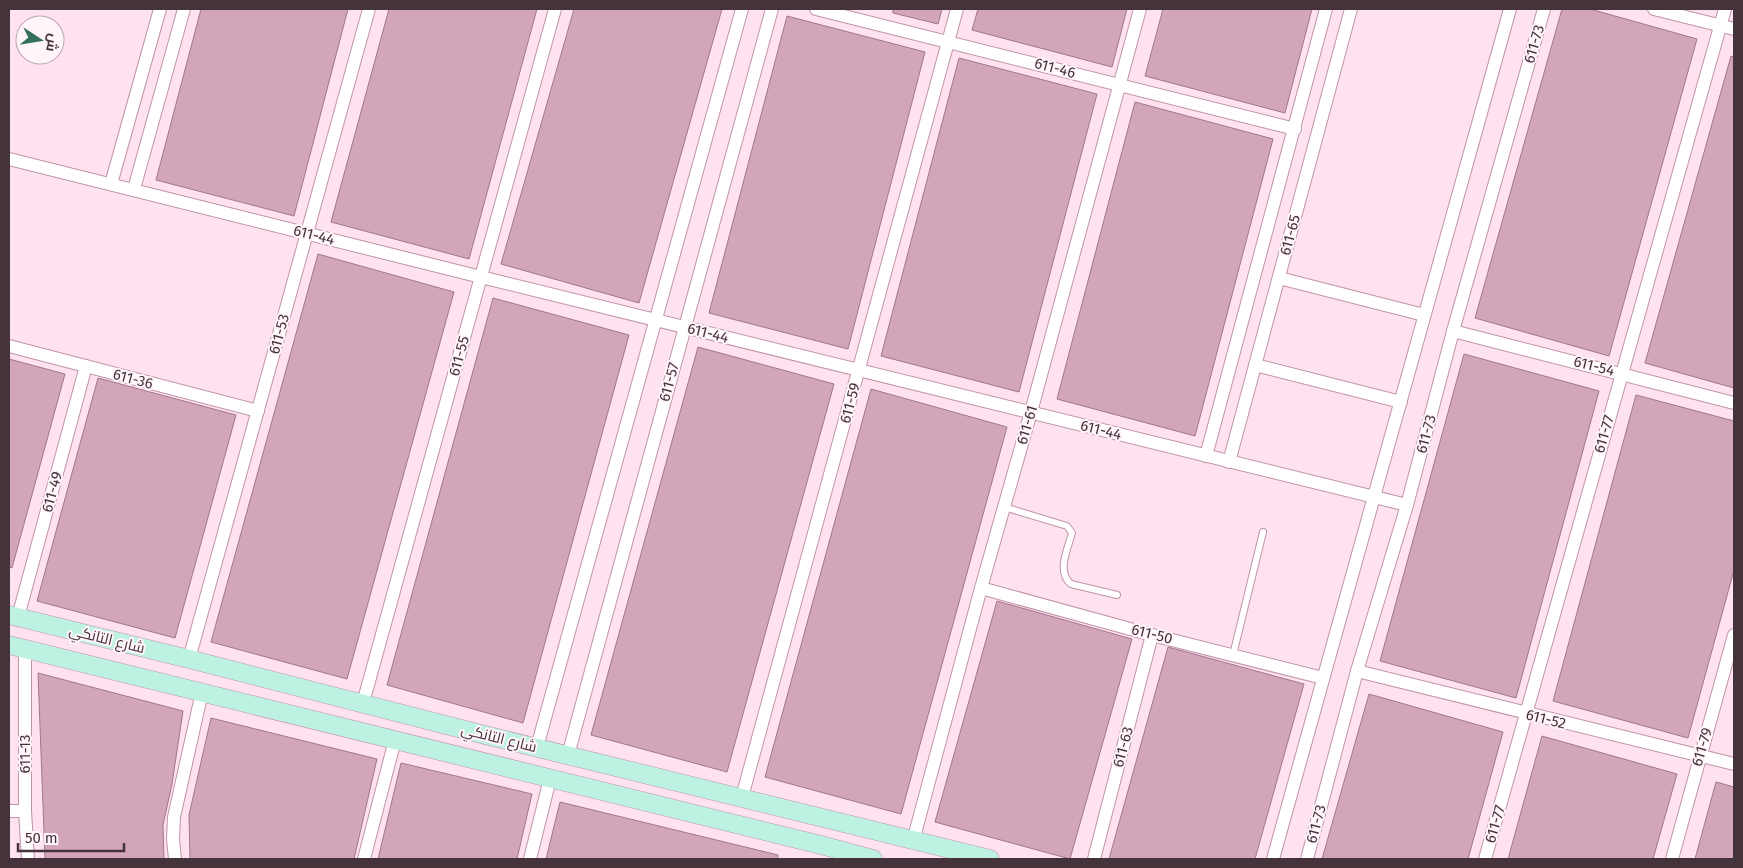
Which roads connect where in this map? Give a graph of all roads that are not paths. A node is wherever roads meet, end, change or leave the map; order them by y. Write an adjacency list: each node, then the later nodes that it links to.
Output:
1 (160, 9): 22 (street)
2 (184, 9): 23 (street)
3 (368, 9): 24 (street, 611-53)
4 (555, 9): 25 (street, 611-55)
5 (742, 9): 28 (street, 611-57)
6 (772, 9): 29 (street, 611-57)
7 (816, 9): 18 (street, 611-46)
8 (957, 9): 18 (street, 611-59)
9 (1140, 9): 19 (street, 611-61)
10 (1326, 9): 20 (street, 611-65)
11 (1351, 9): 26 (street, 611-65)
12 (1510, 9): 27 (street)
13 (1544, 9): 30 (street, 611-73)
14 (1654, 9): 16 (street)
15 (1726, 9): 16 (street, 611-77)
16 (1721, 26): 17 (street); 35 (street, 611-77)
17 (1734, 29)
18 (948, 40): 19 (street, 611-46); 34 (street, 611-59)
19 (1119, 85): 20 (street, 611-46); 39 (street, 611-61)
20 (1295, 128): 40 (street, 611-65)
21 (9, 159): 22 (street, 611-44)
22 (111, 184): 23 (street, 611-44)
23 (134, 189): 24 (street, 611-44)
24 (307, 234): 25 (street, 611-44); 38 (street, 611-53)
25 (481, 277): 28 (street, 611-44); 59 (street, 611-55)
26 (1279, 278): 27 (street); 32 (street, 611-65)
27 (1424, 315): 36 (street)
28 (655, 320): 29 (street, 611-44); 63 (street, 611-57)
29 (684, 327): 34 (street, 611-44); 64 (street, 611-57)
30 (1453, 330): 35 (street, 611-54); 43 (street, 611-73)
31 (9, 346): 33 (street, 611-36)
32 (1255, 365): 36 (street); 41 (street, 611-65)
33 (86, 366): 38 (street, 611-36); 48 (street, 611-49)
34 (859, 370): 39 (street, 611-44); 69 (street, 611-59)
35 (1621, 373): 37 (street, 611-54); 60 (street, 611-77)
36 (1401, 402): 42 (street)
37 (1734, 403)
38 (258, 411): 54 (street, 611-53)
39 (1031, 412): 40 (street, 611-44); 44 (street, 611-61)
40 (1206, 456): 41 (street, 611-44)
41 (1230, 462): 42 (street, 611-44)
42 (1374, 497): 43 (street, 611-44); 57 (street)
43 (1407, 505): 56 (street, 611-73)
44 (1004, 507): 46 (street, 611-61); 47 (lane)
45 (1263, 532): 53 (lane)
46 (981, 588): 49 (street, 611-50); 73 (street, 611-61)
47 (1116, 595)
48 (13, 616): 51 (street, شارع التانكي)
49 (1152, 635): 53 (street, 611-50); 81 (street, 611-63)
50 (1734, 635): 65 (street, 611-79)
51 (96, 637): 54 (street, شارع التانكي); 55 (street)
52 (17, 647): 55 (street, شارع التانكي); 70 (street, 611-13)
53 (1233, 654): 57 (street, 611-50)
54 (189, 659): 59 (street, شارع التانكي)
55 (90, 665): 58 (street, شارع التانكي)
56 (1357, 672): 60 (street, 611-52); 83 (street, 611-73)
57 (1324, 678): 82 (street)
58 (202, 692): 62 (street, شارع التانكي); 76 (street)
59 (363, 703): 61 (street, شارع التانكي)
60 (1525, 714): 65 (street, 611-52); 84 (street, 611-77)
61 (485, 735): 63 (street, شارع التانكي); 66 (street)
62 (395, 740): 66 (street, شارع التانكي); 77 (street)
63 (537, 747): 64 (street, شارع التانكي)
64 (568, 755): 69 (street, شارع التانكي)
65 (1700, 756): 67 (street, 611-52); 85 (street, 611-79)
66 (478, 761): 68 (street, شارع التانكي)
67 (1734, 764)
68 (550, 779): 74 (street, شارع التانكي); 78 (street)
69 (742, 797): 72 (street, شارع التانكي)
70 (25, 810): 71 (street); 75 (street, 611-13)
71 (9, 811)
72 (828, 820): 73 (street, شارع التانكي); 74 (street)
73 (913, 841): 80 (street, شارع التانكي)
74 (821, 845): 79 (street, شارع التانكي)
75 (28, 859)
76 (175, 859)
77 (364, 859)
78 (530, 859)
79 (873, 859)
80 (990, 859)
81 (1094, 859)
82 (1273, 859)
83 (1307, 859)
84 (1485, 859)
85 (1672, 859)

